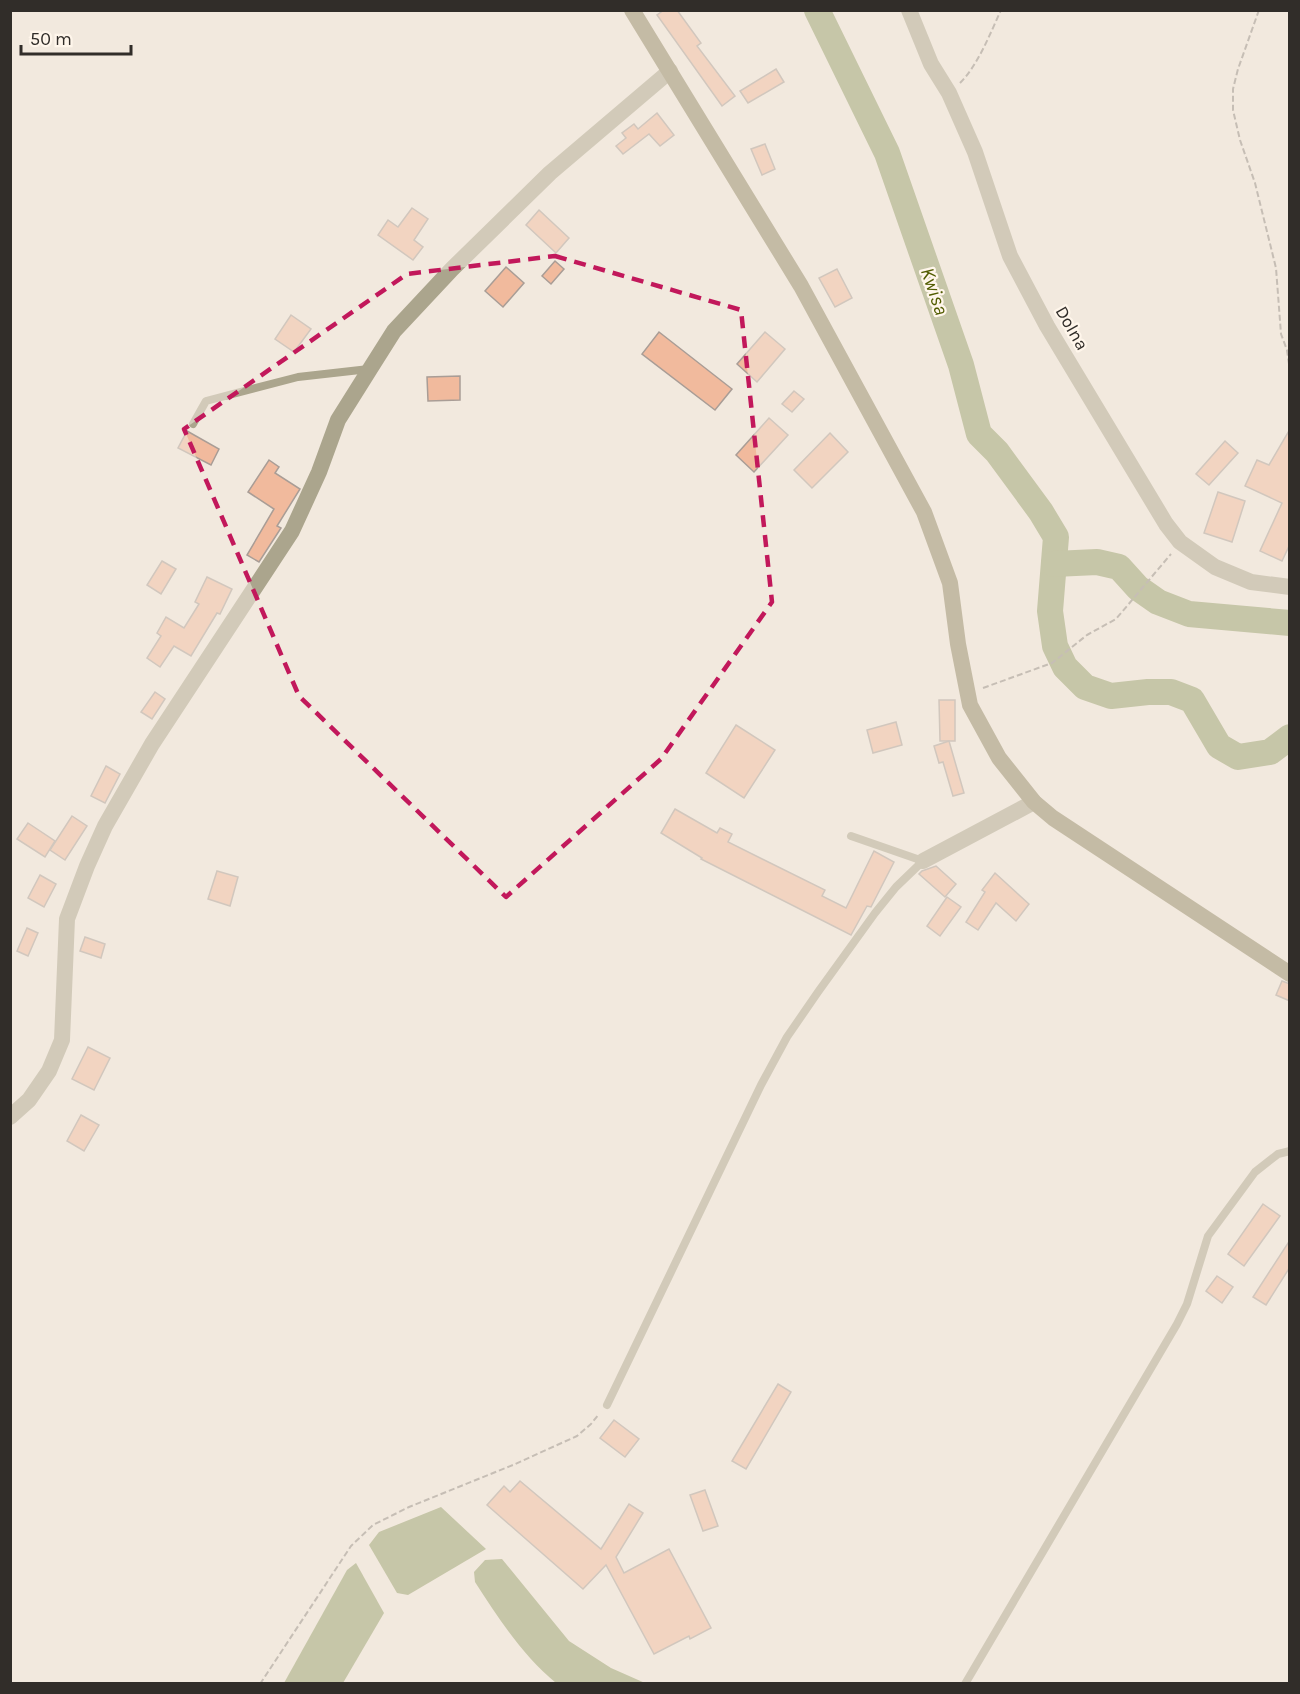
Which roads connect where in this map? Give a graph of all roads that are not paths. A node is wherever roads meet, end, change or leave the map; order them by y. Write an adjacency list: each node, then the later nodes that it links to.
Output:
1 (632, 10): 3 (main road)
2 (909, 10): 6 (street, Dolna)
3 (670, 71): 4 (street); 7 (main road)
4 (369, 369): 5 (lane); 11 (street)
5 (193, 424)
6 (1290, 587)
7 (1034, 802): 9 (street); 10 (main road)
8 (851, 836): 9 (lane)
9 (923, 861): 13 (lane)
10 (1290, 974)
11 (10, 1117)
12 (1290, 1151): 14 (lane)
13 (607, 1405)
14 (965, 1683)

